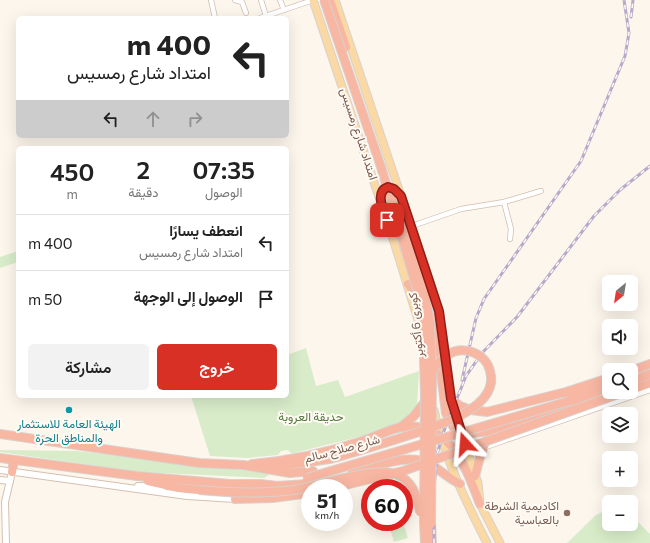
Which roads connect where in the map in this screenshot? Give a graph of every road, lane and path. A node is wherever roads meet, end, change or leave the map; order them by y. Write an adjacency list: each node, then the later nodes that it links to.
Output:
1 (211, 0): 11 (street)
2 (235, 0): 10 (street)
3 (260, 0): 12 (street)
4 (280, 0): 9 (street)
5 (313, 0): 9 (street); 14 (main road, امتداد شارع رمسيس)
6 (324, 0): 64 (highway, كوبرى 6 أكتوبر, bridge)
7 (330, 0): 24 (highway, كوبرى 6 أكتوبر, bridge)
8 (335, 0): 13 (main road, امتداد شارع رمسيس)
9 (284, 10): 12 (street)
10 (246, 13)
11 (215, 16)
12 (266, 16)
13 (366, 91): 14 (main road); 16 (main road, امتداد شارع رمسيس)
14 (345, 93): 17 (main road, امتداد شارع رمسيس)
15 (541, 191): 18 (street)
16 (401, 196): 17 (main road); 19 (main road, امتداد شارع رمسيس)
17 (381, 201): 21 (main road, امتداد شارع رمسيس)
18 (504, 202): 19 (street); 20 (street)
19 (412, 226): 35 (main road, امتداد شارع رمسيس)
20 (510, 239)
21 (408, 284): 33 (main road, امتداد شارع رمسيس); 41 (highway)
22 (650, 364): 23 (highway)
23 (638, 368)
24 (432, 372): 49 (highway, bridge); 67 (highway, كوبرى 6 أكتوبر, bridge)
25 (650, 374): 26 (highway)
26 (638, 378)
27 (602, 381): 38 (highway)
28 (602, 382): 36 (highway, شارع صلاح سالم)
29 (650, 383): 30 (highway)
30 (638, 387)
31 (602, 390): 34 (highway, شارع صلاح سالم)
32 (650, 390): 44 (street)
33 (430, 393): 39 (highway); 43 (main road, امتداد شارع رمسيس)
34 (586, 396): 36 (highway, شارع صلاح سالم); 40 (highway)
35 (451, 399): 38 (highway); 41 (main road, امتداد شارع رمسيس)
36 (568, 399): 49 (highway, شارع صلاح سالم, bridge); 58 (highway, شارع صلاح سالم, bridge)
37 (604, 399): 56 (highway, bridge)
38 (487, 412): 40 (highway)
39 (398, 429): 43 (highway); 47 (highway); 48 (highway)
40 (497, 430): 41 (highway); 44 (highway)
41 (461, 432): 53 (main road, امتداد شارع رمسيس)
42 (0, 434): 48 (highway, شارع صلاح سالم)
43 (439, 435): 57 (main road, امتداد شارع رمسيس); 63 (highway)
44 (483, 448): 53 (highway)
45 (0, 458): 46 (highway, شارع صلاح سالم)
46 (14, 460): 51 (highway); 52 (highway, شارع صلاح سالم)
47 (399, 461): 57 (highway); 58 (highway)
48 (244, 465): 49 (highway, شارع صلاح سالم)
49 (257, 468)
50 (0, 470): 51 (main road)
51 (12, 472): 55 (main road); 59 (main road)
52 (136, 476): 58 (highway, شارع صلاح سالم); 60 (highway)
53 (475, 476): 63 (main road, امتداد شارع رمسيس)
54 (0, 480): 55 (main road)
55 (10, 481): 65 (main road)
56 (353, 483)
57 (460, 484): 68 (main road, امتداد شارع رمسيس)
58 (270, 486)
59 (120, 487): 60 (main road); 62 (main road)
60 (179, 488): 64 (highway, bridge)
61 (301, 494): 62 (highway)
62 (235, 499)
63 (480, 504): 69 (main road, امتداد شارع رمسيس)
64 (424, 523): 66 (highway, كوبرى 6 أكتوبر)
65 (6, 543)
66 (425, 543)
67 (432, 543)
68 (487, 543)
69 (500, 543)

